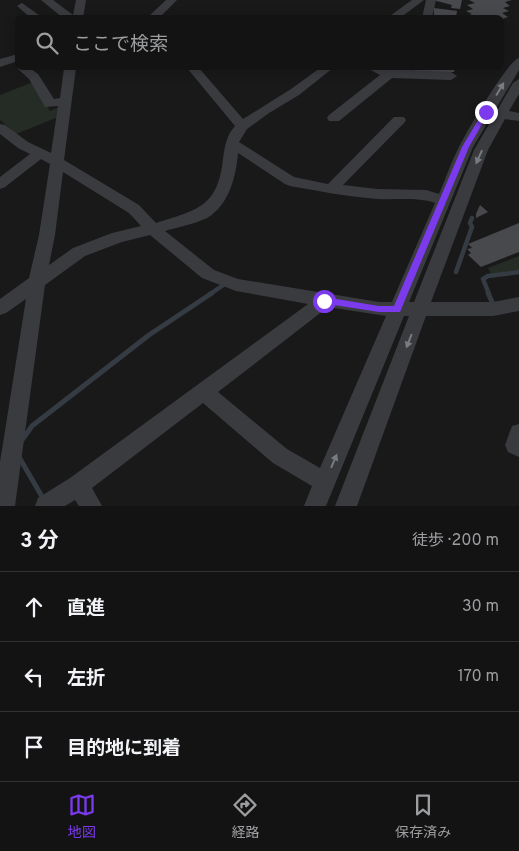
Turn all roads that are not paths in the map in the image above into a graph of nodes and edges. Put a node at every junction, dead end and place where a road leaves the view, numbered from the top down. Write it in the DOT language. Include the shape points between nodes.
graph roads {
  1 [pos="46,0"];
  2 [pos="81,0"];
  3 [pos="172,0"];
  4 [pos="419,0"];
  5 [pos="431,0"];
  6 [pos="22,6"];
  7 [pos="34,15"];
  8 [pos="67,15"];
  9 [pos="78,15"];
  10 [pos="155,15"];
  11 [pos="396,15"];
  12 [pos="428,15"];
  13 [pos="15,59"];
  14 [pos="519,62"];
  15 [pos="0,63"];
  16 [pos="25,70"];
  17 [pos="70,70"];
  18 [pos="195,70"];
  19 [pos="324,70"];
  20 [pos="378,70"];
  21 [pos="389,74"];
  22 [pos="452,76"];
  23 [pos="519,83"];
  24 [pos="66,100"];
  25 [pos="502,114"];
  26 [pos="519,117"];
  27 [pos="334,118"];
  28 [pos="399,120"];
  29 [pos="242,126"];
  30 [pos="0,128"];
  31 [pos="232,143"];
  32 [pos="39,154"];
  33 [pos="56,161"];
  34 [pos="0,184"];
  35 [pos="331,189"];
  36 [pos="443,200"];
  37 [pos="153,229"];
  38 [pos="37,282"];
  39 [pos="324,301"];
  40 [pos="519,304"];
  41 [pos="0,308"];
  42 [pos="397,309"];
  43 [pos="420,310"];
  44 [pos="203,391"];
  45 [pos="519,433"];
  46 [pos="519,447"];
  47 [pos="325,482"];
  48 [pos="78,485"];
  49 [pos="4,506"];
  50 [pos="46,506"];
  51 [pos="91,506"];
  52 [pos="315,506"];
  53 [pos="346,506"];
  1 -- 8 [label="street"];
  2 -- 9 [label="street"];
  3 -- 10 [label="street"];
  4 -- 11 [label="street"];
  5 -- 12 [label="street"];
  6 -- 7 [label="street"];
  13 -- 15 [label="street"];
  36 -- 14 [label="street, one-way" via="466,147"];
  16 -- 24 [label="street" via="34,77 50,104"];
  17 -- 24 [label="street"];
  18 -- 29 [label="street"];
  19 -- 29 [label="street"];
  20 -- 21 [label="street"];
  21 -- 22 [label="street"];
  21 -- 27 [label="street"];
  23 -- 25 [label="street"];
  24 -- 33 [label="street"];
  25 -- 26 [label="street"];
  25 -- 43 [label="street, one-way" via="467,184"];
  28 -- 35 [label="street"];
  29 -- 31 [label="street"];
  30 -- 32 [label="street"];
  31 -- 35 [label="street" via="290,181"];
  31 -- 37 [label="street" via="224,188 214,204 201,214"];
  32 -- 33 [label="street"];
  32 -- 34 [label="street"];
  33 -- 37 [label="street" via="134,209"];
  33 -- 38 [label="street" via="47,235"];
  35 -- 36 [label="street" via="426,195"];
  36 -- 42 [label="street"];
  37 -- 38 [label="street" via="118,237 79,252"];
  37 -- 39 [label="street" via="208,274 236,285"];
  38 -- 41 [label="street"];
  38 -- 49 [label="street"];
  39 -- 42 [label="street"];
  39 -- 44 [label="street"];
  40 -- 43 [label="street" via="493,309"];
  42 -- 43 [label="street"];
  47 -- 42 [label="street, one-way"];
  43 -- 53 [label="street, one-way"];
  44 -- 47 [label="street" via="280,456"];
  44 -- 48 [label="street"];
  45 -- 46 [label="street" via="515,445"];
  47 -- 52 [label="street"];
  48 -- 50 [label="street"];
  48 -- 51 [label="street"];
}
